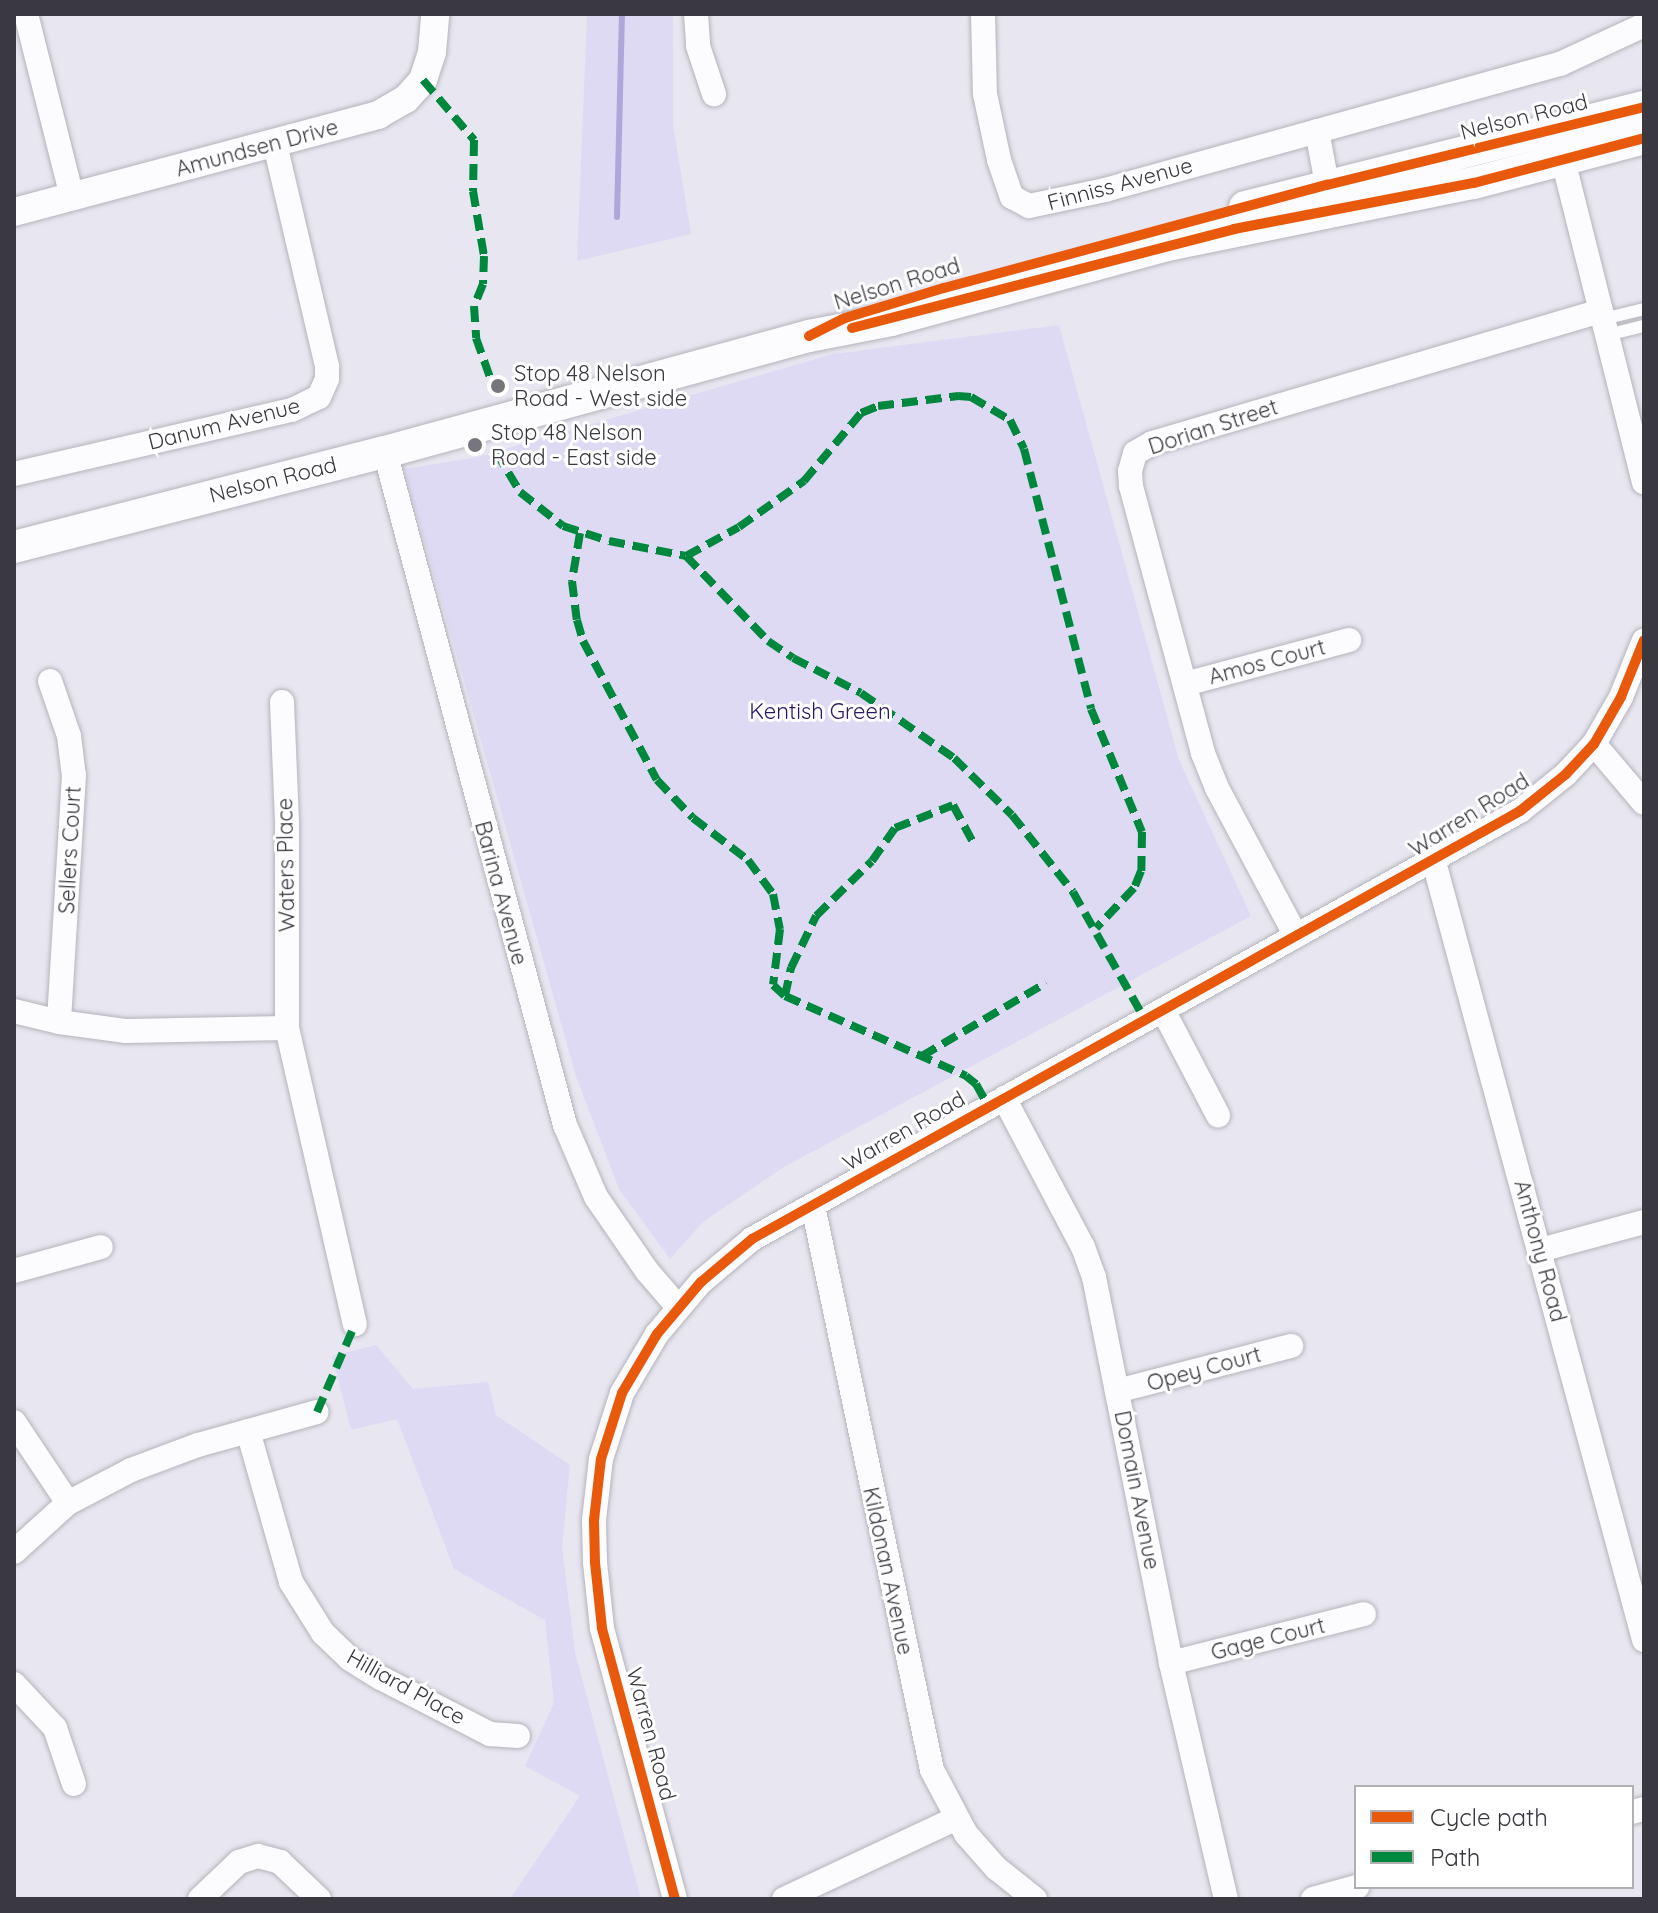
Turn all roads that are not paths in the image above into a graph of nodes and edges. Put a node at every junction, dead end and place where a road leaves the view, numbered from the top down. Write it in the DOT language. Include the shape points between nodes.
graph roads {
  1 [pos="26,14"];
  2 [pos="435,14"];
  3 [pos="696,14"];
  4 [pos="983,14"];
  5 [pos="1644,25"];
  6 [pos="714,94"];
  7 [pos="1644,107"];
  8 [pos="1317,131"];
  9 [pos="1644,138"];
  10 [pos="275,144"];
  11 [pos="1559,145"];
  12 [pos="72,197"];
  13 [pos="1330,198"];
  14 [pos="14,212"];
  15 [pos="1644,309"];
  16 [pos="1604,322"];
  17 [pos="1644,326"];
  18 [pos="385,452"];
  19 [pos="14,474"];
  20 [pos="1644,481"];
  21 [pos="14,547"];
  22 [pos="1349,640"];
  23 [pos="1644,640"];
  24 [pos="50,681"];
  25 [pos="1185,684"];
  26 [pos="282,702"];
  27 [pos="1594,744"];
  28 [pos="1644,803"];
  29 [pos="1434,862"];
  30 [pos="1296,936"];
  31 [pos="1163,1010"];
  32 [pos="14,1011"];
  33 [pos="59,1022"];
  34 [pos="287,1028"];
  35 [pos="1004,1098"];
  36 [pos="1218,1115"];
  37 [pos="813,1206"];
  38 [pos="1644,1222"];
  39 [pos="101,1247"];
  40 [pos="1540,1250"];
  41 [pos="14,1271"];
  42 [pos="678,1307"];
  43 [pos="355,1324"];
  44 [pos="1291,1346"];
  45 [pos="1117,1391"];
  46 [pos="317,1412"];
  47 [pos="14,1422"];
  48 [pos="248,1431"];
  49 [pos="68,1503"];
  50 [pos="14,1552"];
  51 [pos="1364,1614"];
  52 [pos="1644,1640"];
  53 [pos="1171,1663"];
  54 [pos="14,1684"];
  55 [pos="518,1736"];
  56 [pos="74,1784"];
  57 [pos="955,1819"];
  58 [pos="1354,1888"];
  59 [pos="833,1889"];
  60 [pos="200,1899"];
  61 [pos="319,1899"];
  62 [pos="675,1899"];
  63 [pos="784,1899"];
  64 [pos="1035,1899"];
  65 [pos="1226,1899"];
  66 [pos="1313,1899"];
  1 -- 12 [label="street"];
  2 -- 10 [label="street, Amundsen Drive" via="429,65 406,99 378,115"];
  3 -- 6 [label="street" via="698,46"];
  4 -- 8 [label="street, Finniss Avenue" via="991,124 1007,184 1019,203 1044,206"];
  5 -- 8 [label="street, Finniss Avenue" via="1560,64"];
  7 -- 11 [label="main road, Nelson Road"];
  8 -- 13 [label="street"];
  9 -- 11 [label="main road, Nelson Road"];
  10 -- 12 [label="street, Amundsen Drive"];
  10 -- 19 [label="street, Danum Avenue" via="327,366 319,397 292,410"];
  11 -- 13 [label="main road, Nelson Road"];
  11 -- 16 [label="street"];
  12 -- 14 [label="street, Amundsen Drive"];
  13 -- 18 [label="main road, Nelson Road" via="913,297 845,318 809,336"];
  15 -- 16 [label="lane"];
  16 -- 17 [label="lane"];
  16 -- 20 [label="street"];
  16 -- 25 [label="street, Dorian Street" via="1152,443 1135,453 1131,486"];
  18 -- 21 [label="main road, Nelson Road"];
  18 -- 42 [label="street, Barina Avenue" via="565,1125 596,1197"];
  22 -- 25 [label="street, Amos Court"];
  23 -- 27 [label="street, Warren Road"];
  24 -- 33 [label="street, Sellers Court" via="69,736 74,775"];
  25 -- 30 [label="street, Dorian Street" via="1217,788"];
  26 -- 34 [label="street, Waters Place"];
  27 -- 28 [label="street"];
  27 -- 29 [label="street, Warren Road" via="1520,811"];
  29 -- 30 [label="street, Warren Road"];
  29 -- 40 [label="street, Anthony Road"];
  30 -- 31 [label="street, Warren Road"];
  31 -- 35 [label="street, Warren Road"];
  31 -- 36 [label="street"];
  32 -- 33 [label="street"];
  33 -- 34 [label="street" via="152,1033"];
  34 -- 43 [label="street, Waters Place"];
  35 -- 37 [label="street, Warren Road"];
  35 -- 45 [label="street, Domain Avenue" via="1089,1261"];
  37 -- 42 [label="street, Warren Road" via="733,1252"];
  37 -- 57 [label="street, Kildonan Avenue" via="921,1726 932,1770"];
  38 -- 40 [label="street"];
  39 -- 41 [label="street"];
  40 -- 52 [label="street, Anthony Road"];
  42 -- 62 [label="street, Warren Road" via="622,1393 601,1459 594,1520 602,1628"];
  44 -- 45 [label="street, Opey Court"];
  45 -- 53 [label="street, Domain Avenue"];
  46 -- 48 [label="street"];
  47 -- 49 [label="street"];
  48 -- 49 [label="street" via="159,1458"];
  48 -- 55 [label="street, Hilliard Place" via="291,1582 323,1633 381,1678 490,1734"];
  49 -- 50 [label="street"];
  51 -- 53 [label="street, Gage Court"];
  53 -- 65 [label="street, Domain Avenue"];
  54 -- 56 [label="street" via="55,1728"];
  57 -- 59 [label="street"];
  57 -- 64 [label="street, Kildonan Avenue" via="996,1868"];
  58 -- 66 [label="street"];
  59 -- 63 [label="street"];
  60 -- 61 [label="street" via="239,1862 258,1856 280,1862"];
}
